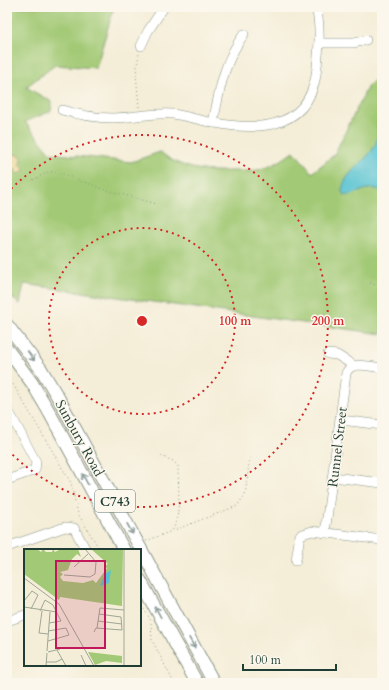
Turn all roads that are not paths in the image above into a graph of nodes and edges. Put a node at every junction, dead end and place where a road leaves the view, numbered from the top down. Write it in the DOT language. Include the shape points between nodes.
graph roads {
  1 [pos="164,7"];
  2 [pos="316,7"];
  3 [pos="244,34"];
  4 [pos="366,40"];
  5 [pos="319,43"];
  6 [pos="140,46"];
  7 [pos="62,110"];
  8 [pos="213,123"];
  9 [pos="7,325"];
  10 [pos="7,349"];
  11 [pos="328,354"];
  12 [pos="353,365"];
  13 [pos="382,368"];
  14 [pos="7,408"];
  15 [pos="341,420"];
  16 [pos="382,425"];
  17 [pos="333,477"];
  18 [pos="7,480"];
  19 [pos="382,483"];
  20 [pos="325,533"];
  21 [pos="382,540"];
  22 [pos="7,547"];
  23 [pos="85,549"];
  24 [pos="123,549"];
  25 [pos="141,549"];
  26 [pos="141,549"];
  27 [pos="296,560"];
  28 [pos="141,582"];
  29 [pos="24,615"];
  30 [pos="7,621"];
  31 [pos="197,683"];
  32 [pos="214,683"];
  1 -- 6 [label="street"];
  2 -- 5 [label="street" via="320,22"];
  3 -- 8 [label="street" via="234,47 224,70"];
  4 -- 5 [label="street" via="354,43"];
  5 -- 8 [label="street" via="313,91 307,104 295,114 282,122 267,126 229,126"];
  7 -- 8 [label="street" via="94,117 114,118 172,114"];
  9 -- 25 [label="main road, Sunbury Road / C743, one-way" via="56,393"];
  24 -- 10 [label="main road, Sunbury Road / C743, one-way" via="40,396"];
  11 -- 12 [label="street" via="337,355"];
  12 -- 13 [label="street"];
  12 -- 15 [label="street, Runnel Street" via="346,373"];
  14 -- 18 [label="street" via="36,462 35,470"];
  15 -- 16 [label="street"];
  15 -- 17 [label="street, Runnel Street"];
  17 -- 19 [label="street"];
  17 -- 20 [label="street, Runnel Street"];
  20 -- 21 [label="street"];
  20 -- 27 [label="street" via="312,532 300,535"];
  22 -- 23 [label="street" via="69,527 74,528"];
  26 -- 32 [label="main road, Sunbury Road / C743, one-way"];
  31 -- 28 [label="main road, one-way"];
  29 -- 30 [label="street"];
}
